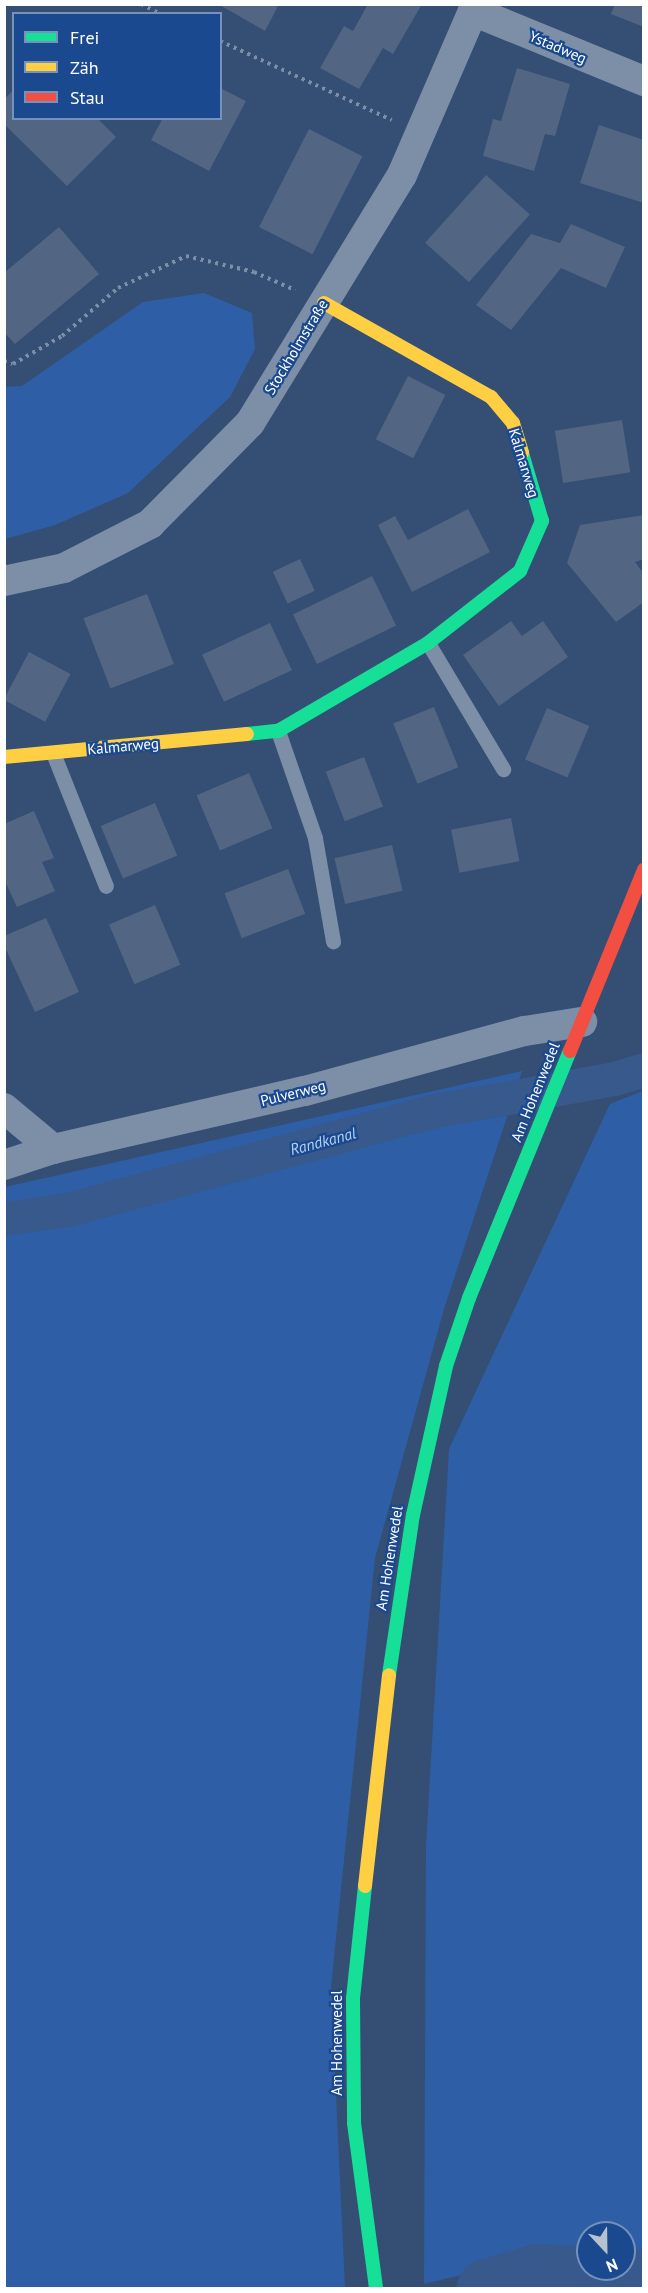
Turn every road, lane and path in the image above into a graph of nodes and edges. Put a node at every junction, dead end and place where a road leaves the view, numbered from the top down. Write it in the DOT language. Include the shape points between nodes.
graph roads {
  1 [pos="141,4"];
  2 [pos="474,8"];
  3 [pos="157,12"];
  4 [pos="222,42"];
  5 [pos="644,81"];
  6 [pos="421,133"];
  7 [pos="324,303"];
  8 [pos="4,361"];
  9 [pos="4,581"];
  10 [pos="428,643"];
  11 [pos="278,731"];
  12 [pos="53,753"];
  13 [pos="4,757"];
  14 [pos="503,769"];
  15 [pos="644,870"];
  16 [pos="106,886"];
  17 [pos="333,941"];
  18 [pos="582,1022"];
  19 [pos="4,1108"];
  20 [pos="53,1149"];
  21 [pos="4,1165"];
  22 [pos="376,2289"];
  1 -- 3 [label="path"];
  2 -- 5 [label="street, Ystadweg"];
  2 -- 6 [label="street, Stockholmstraße"];
  4 -- 6 [label="path"];
  6 -- 7 [label="street, Stockholmstraße" via="402,175"];
  7 -- 8 [label="path" via="254,272 186,256 118,288 62,336 13,364"];
  7 -- 9 [label="street, Stockholmstraße" via="250,423 150,524 64,568"];
  7 -- 10 [label="street, Kalmarweg" via="491,397 513,423 542,521 520,571"];
  10 -- 11 [label="street, Kalmarweg"];
  10 -- 14 [label="lane"];
  11 -- 12 [label="street, Kalmarweg"];
  11 -- 17 [label="lane" via="315,838"];
  12 -- 13 [label="street, Kalmarweg"];
  12 -- 16 [label="lane"];
  15 -- 18 [label="street, Am Hohenwedel"];
  18 -- 20 [label="street, Pulverweg" via="525,1031 305,1090"];
  18 -- 22 [label="street, Am Hohenwedel" via="446,1366 425,1452 395,1629 353,1999 354,2123"];
  19 -- 20 [label="street"];
  20 -- 21 [label="street, Pulverweg"];
}
